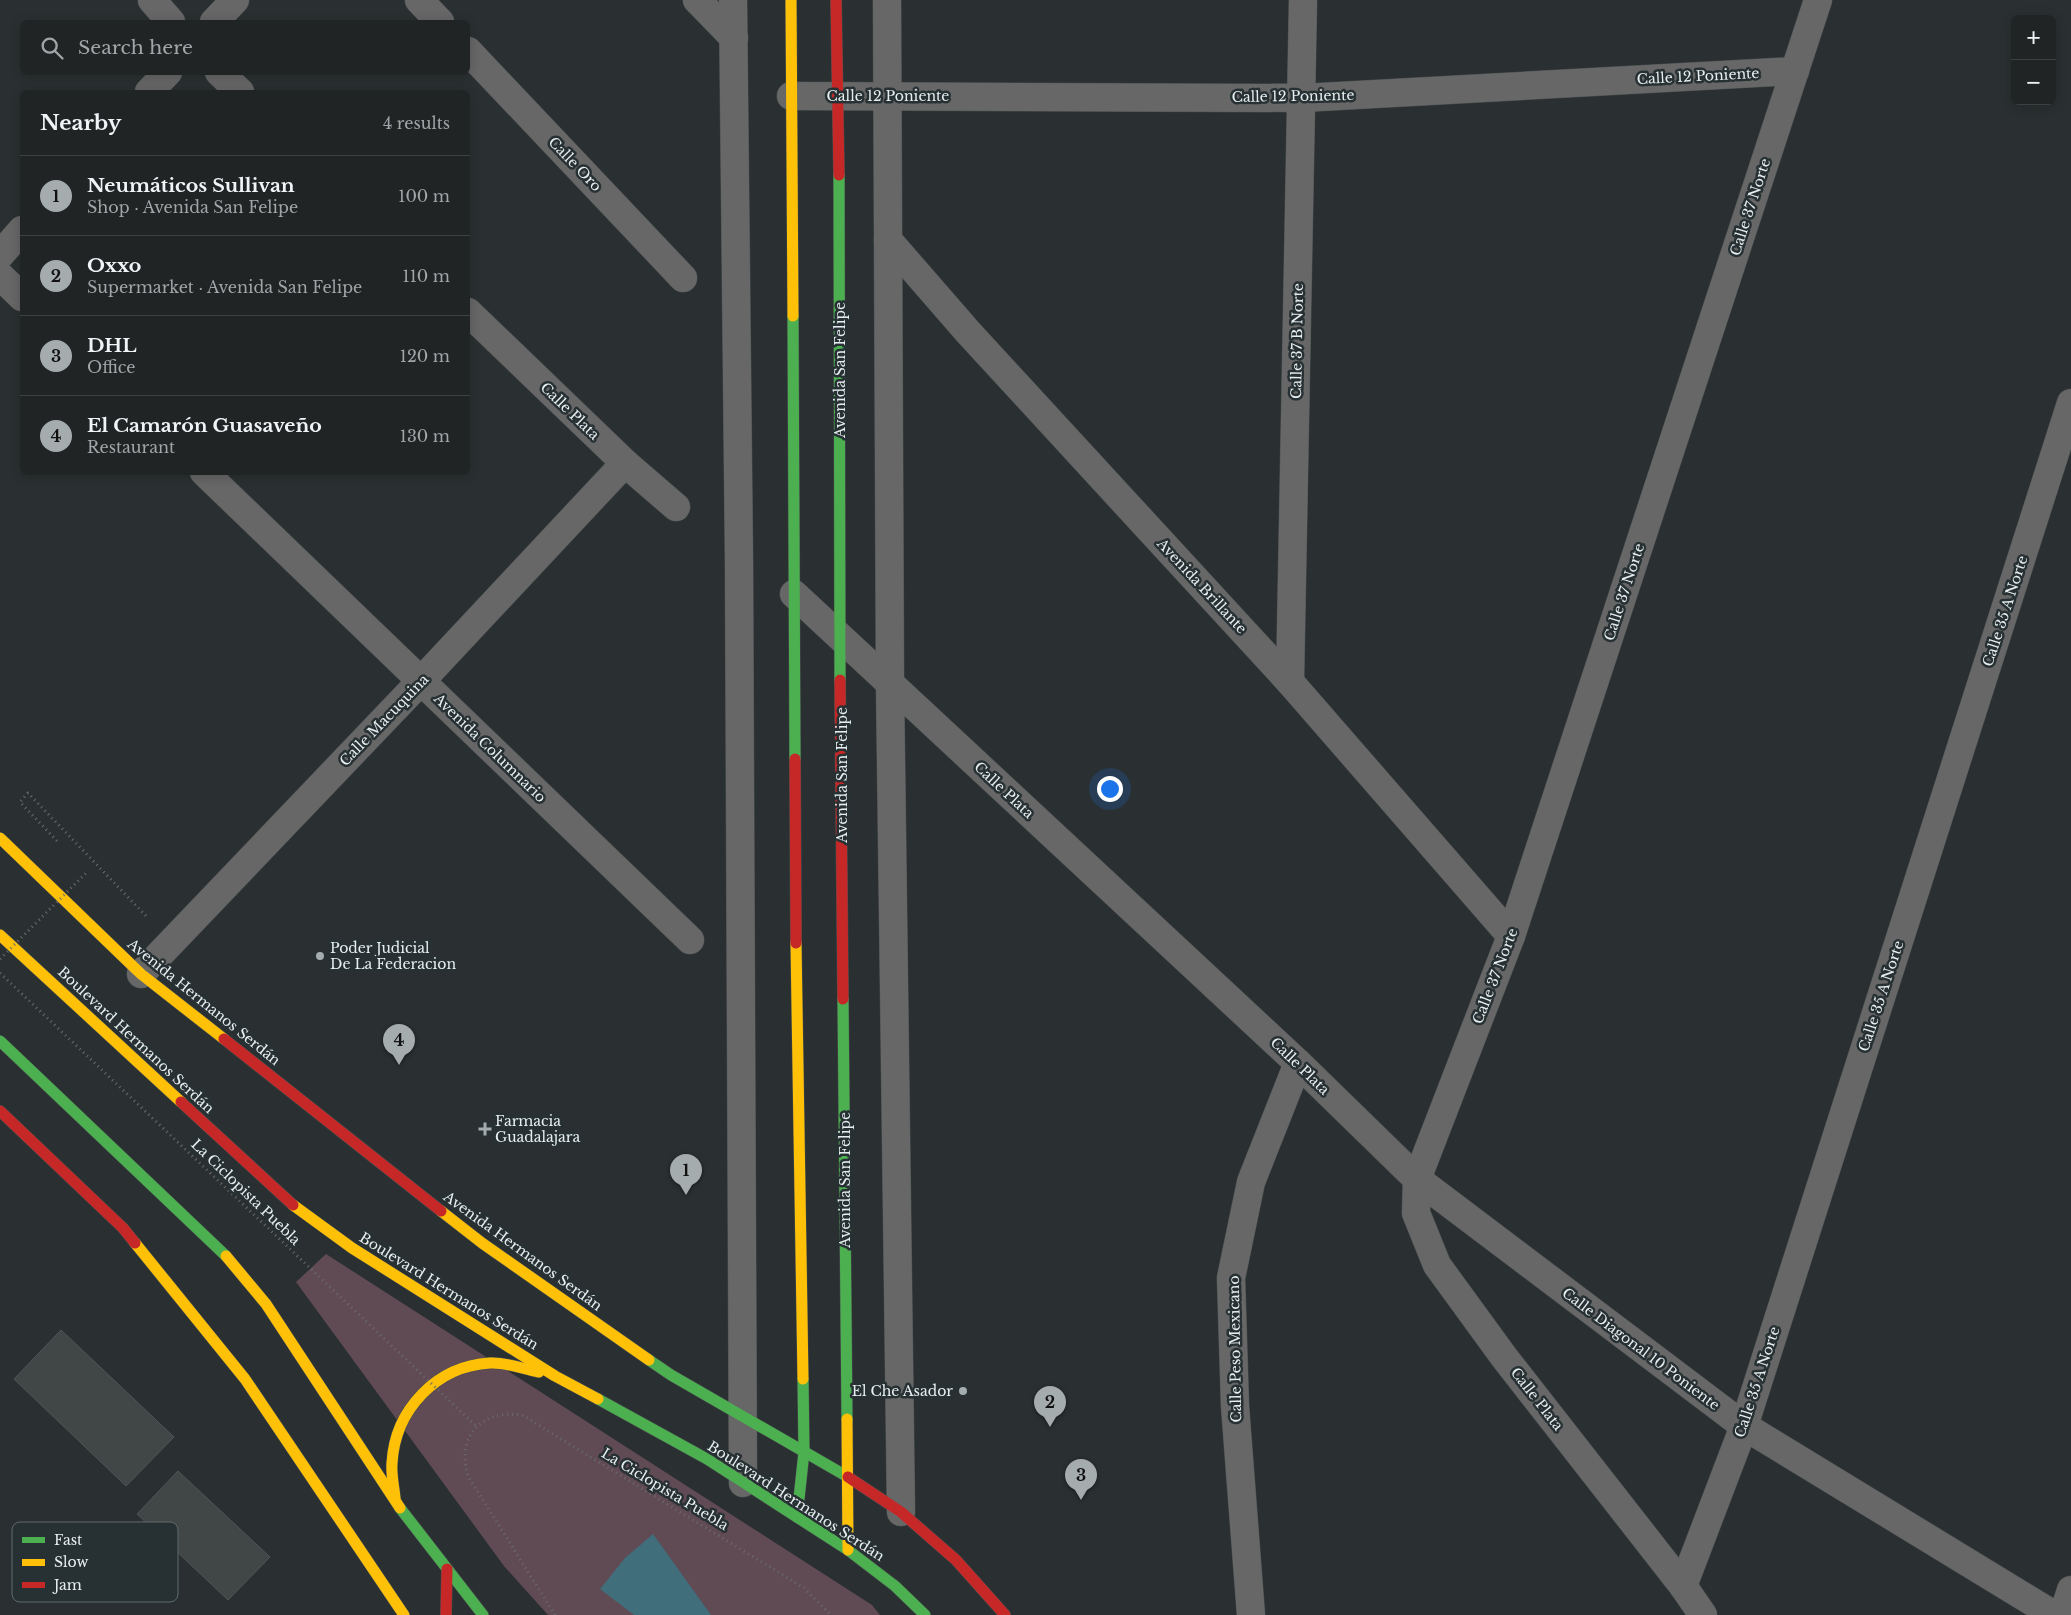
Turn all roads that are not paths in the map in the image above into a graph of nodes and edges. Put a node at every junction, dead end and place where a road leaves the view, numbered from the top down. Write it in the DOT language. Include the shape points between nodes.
graph roads {
  1 [pos="152,0"];
  2 [pos="235,0"];
  3 [pos="419,0"];
  4 [pos="697,0"];
  5 [pos="734,0"];
  6 [pos="791,0"];
  7 [pos="836,0"];
  8 [pos="887,0"];
  9 [pos="1303,0"];
  10 [pos="1818,0"];
  11 [pos="169,20"];
  12 [pos="216,20"];
  13 [pos="438,20"];
  14 [pos="734,38"];
  15 [pos="470,53"];
  16 [pos="1795,71"];
  17 [pos="165,75"];
  18 [pos="222,75"];
  19 [pos="151,90"];
  20 [pos="238,90"];
  21 [pos="791,96"];
  22 [pos="836,96"];
  23 [pos="888,96"];
  24 [pos="1302,98"];
  25 [pos="20,232"];
  26 [pos="888,240"];
  27 [pos="0,255"];
  28 [pos="0,276"];
  29 [pos="683,278"];
  30 [pos="20,295"];
  31 [pos="470,314"];
  32 [pos="2071,403"];
  33 [pos="624,463"];
  34 [pos="207,475"];
  35 [pos="676,507"];
  36 [pos="794,594"];
  37 [pos="840,637"];
  38 [pos="420,682"];
  39 [pos="1290,682"];
  40 [pos="890,685"];
  41 [pos="0,838"];
  42 [pos="0,935"];
  43 [pos="1511,936"];
  44 [pos="690,940"];
  45 [pos="141,974"];
  46 [pos="0,1041"];
  47 [pos="1298,1063"];
  48 [pos="0,1111"];
  49 [pos="1417,1179"];
  50 [pos="555,1376"];
  51 [pos="743,1418"];
  52 [pos="1744,1426"];
  53 [pos="804,1452"];
  54 [pos="847,1476"];
  55 [pos="744,1483"];
  56 [pos="396,1502"];
  57 [pos="901,1512"];
  58 [pos="797,1517"];
  59 [pos="848,1550"];
  60 [pos="447,1569"];
  61 [pos="1684,1586"];
  62 [pos="2071,1590"];
  63 [pos="404,1615"];
  64 [pos="446,1615"];
  65 [pos="483,1615"];
  66 [pos="925,1615"];
  67 [pos="1005,1615"];
  68 [pos="1250,1615"];
  69 [pos="1702,1615"];
  70 [pos="2054,1615"];
  71 [pos="2063,1615"];
  1 -- 11 [label="street"];
  2 -- 12 [label="street"];
  3 -- 13 [label="street"];
  4 -- 14 [label="street"];
  5 -- 14 [label="street"];
  6 -- 21 [label="main road"];
  7 -- 22 [label="main road, Avenida San Felipe"];
  8 -- 23 [label="street"];
  9 -- 24 [label="street, Calle 37 B Norte"];
  10 -- 16 [label="street, Calle 37 Norte"];
  14 -- 51 [label="street" via="740,561"];
  15 -- 29 [label="street, Calle Oro"];
  16 -- 24 [label="street, Calle 12 Poniente"];
  16 -- 43 [label="street, Calle 37 Norte"];
  17 -- 19 [label="street"];
  18 -- 20 [label="street"];
  21 -- 22 [label="street, Calle 12 Poniente"];
  21 -- 36 [label="main road"];
  22 -- 23 [label="street, Calle 12 Poniente"];
  22 -- 37 [label="main road, Avenida San Felipe"];
  23 -- 24 [label="street, Calle 12 Poniente"];
  23 -- 26 [label="street"];
  24 -- 39 [label="street, Calle 37 B Norte"];
  25 -- 27 [label="street"];
  26 -- 39 [label="street, Avenida Brillante" via="968,332"];
  26 -- 40 [label="street"];
  28 -- 30 [label="street"];
  31 -- 33 [label="street, Calle Plata"];
  32 -- 52 [label="street, Calle 35 A Norte"];
  33 -- 35 [label="street, Calle Plata"];
  33 -- 38 [label="street, Calle Macuquina"];
  34 -- 38 [label="street, Avenida Columnario"];
  36 -- 37 [label="street, Calle Plata"];
  36 -- 53 [label="main road" via="796,1044"];
  37 -- 40 [label="street, Calle Plata"];
  37 -- 54 [label="main road, Avenida San Felipe"];
  38 -- 44 [label="street, Avenida Columnario"];
  38 -- 45 [label="street, Calle Macuquina"];
  39 -- 43 [label="street, Avenida Brillante"];
  40 -- 47 [label="street, Calle Plata"];
  40 -- 57 [label="street"];
  41 -- 45 [label="main road, Avenida Hermanos Serdán"];
  42 -- 50 [label="main road, Boulevard Hermanos Serdán" via="295,1207 352,1248"];
  43 -- 49 [label="street, Calle 37 Norte"];
  45 -- 51 [label="main road, Avenida Hermanos Serdán" via="482,1243 671,1375"];
  46 -- 56 [label="main road" via="230,1260 266,1304"];
  47 -- 49 [label="street, Calle Plata"];
  47 -- 68 [label="street, Calle Peso Mexicano" via="1251,1182 1231,1278 1235,1406"];
  48 -- 63 [label="main road" via="123,1228 245,1379"];
  49 -- 52 [label="street, Calle Diagonal 10 Poniente"];
  49 -- 61 [label="street, Calle Plata" via="1416,1213 1437,1265 1504,1357"];
  50 -- 55 [label="main road, Boulevard Hermanos Serdán" via="708,1459"];
  50 -- 56 [label="main road" via="491,1363 445,1374 427,1386 414,1400 398,1434 392,1457"];
  51 -- 53 [label="main road, Avenida Hermanos Serdán"];
  51 -- 55 [label="street"];
  52 -- 61 [label="street, Calle 35 A Norte"];
  52 -- 70 [label="street, Calle Diagonal 10 Poniente"];
  53 -- 54 [label="main road, Avenida Hermanos Serdán"];
  53 -- 58 [label="main road"];
  54 -- 57 [label="main road, Avenida Hermanos Serdán"];
  54 -- 59 [label="main road, Avenida San Felipe"];
  55 -- 58 [label="main road, Boulevard Hermanos Serdán"];
  56 -- 60 [label="main road"];
  57 -- 67 [label="main road, Avenida Hermanos Serdán" via="956,1560"];
  58 -- 59 [label="main road, Boulevard Hermanos Serdán"];
  59 -- 66 [label="main road, Boulevard Hermanos Serdán" via="895,1586"];
  60 -- 64 [label="main road"];
  60 -- 65 [label="main road"];
  61 -- 69 [label="street, Calle Plata"];
  62 -- 71 [label="street"];
}
